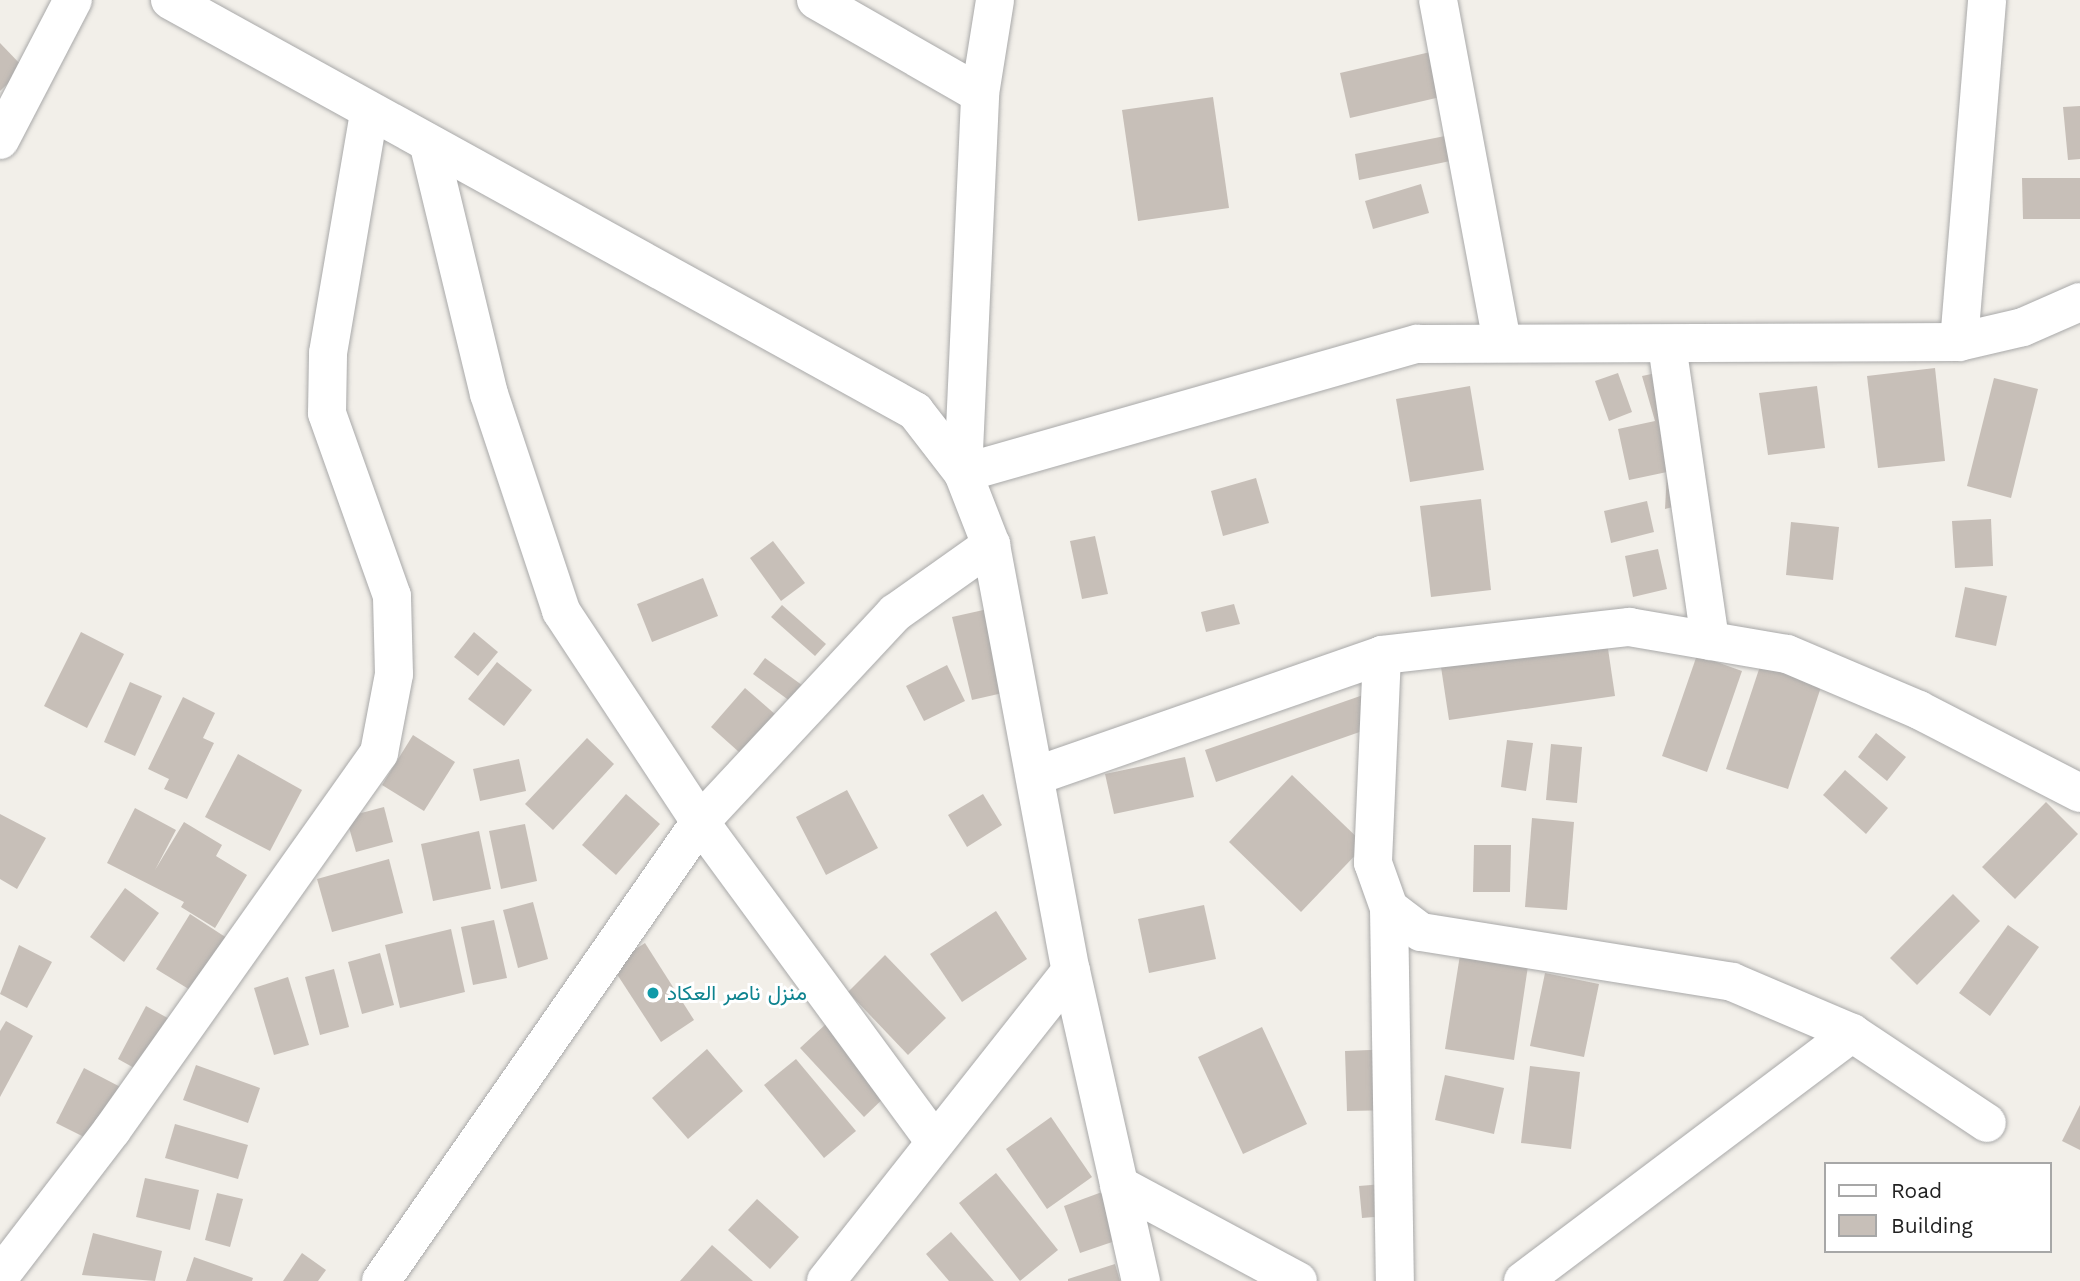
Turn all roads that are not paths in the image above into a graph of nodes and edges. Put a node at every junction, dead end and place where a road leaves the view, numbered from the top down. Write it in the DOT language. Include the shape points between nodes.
graph roads {
  1 [pos="73,0"];
  2 [pos="170,0"];
  3 [pos="816,0"];
  4 [pos="995,0"];
  5 [pos="1438,0"];
  6 [pos="1987,0"];
  7 [pos="980,94"];
  8 [pos="369,113"];
  9 [pos="0,140"];
  10 [pos="429,146"];
  11 [pos="2080,302"];
  12 [pos="1502,342"];
  13 [pos="1959,342"];
  14 [pos="1667,345"];
  15 [pos="963,473"];
  16 [pos="991,545"];
  17 [pos="1710,641"];
  18 [pos="1382,655"];
  19 [pos="1038,775"];
  20 [pos="2080,793"];
  21 [pos="699,822"];
  22 [pos="1389,908"];
  23 [pos="1071,971"];
  24 [pos="1852,1033"];
  25 [pos="1987,1123"];
  26 [pos="934,1140"];
  27 [pos="1119,1185"];
  28 [pos="0,1276"];
  29 [pos="381,1281"];
  30 [pos="826,1281"];
  31 [pos="1140,1281"];
  32 [pos="1298,1281"];
  33 [pos="1395,1281"];
  34 [pos="1523,1281"];
  1 -- 9 [label="street"];
  2 -- 8 [label="street"];
  3 -- 7 [label="street"];
  4 -- 7 [label="street"];
  5 -- 12 [label="street"];
  6 -- 13 [label="street"];
  7 -- 15 [label="street"];
  8 -- 10 [label="street"];
  8 -- 28 [label="street" via="328,353 327,413 392,596 394,674 379,753 112,1130"];
  10 -- 15 [label="street" via="915,411"];
  10 -- 21 [label="street" via="489,394 561,611"];
  11 -- 13 [label="street" via="2023,327"];
  12 -- 14 [label="street"];
  12 -- 15 [label="street" via="1417,344"];
  13 -- 14 [label="street"];
  14 -- 17 [label="street"];
  15 -- 16 [label="street"];
  16 -- 19 [label="street"];
  16 -- 21 [label="street" via="895,613"];
  17 -- 18 [label="street" via="1629,626"];
  17 -- 20 [label="street" via="1787,654 1919,710"];
  18 -- 19 [label="street"];
  18 -- 22 [label="street" via="1373,863"];
  19 -- 23 [label="street"];
  21 -- 26 [label="street"];
  21 -- 29 [label="street"];
  22 -- 24 [label="street" via="1421,932 1732,982"];
  22 -- 33 [label="street"];
  23 -- 26 [label="street"];
  23 -- 27 [label="street"];
  24 -- 25 [label="street"];
  24 -- 34 [label="street"];
  26 -- 30 [label="street"];
  27 -- 31 [label="street"];
  27 -- 32 [label="street"];
}
